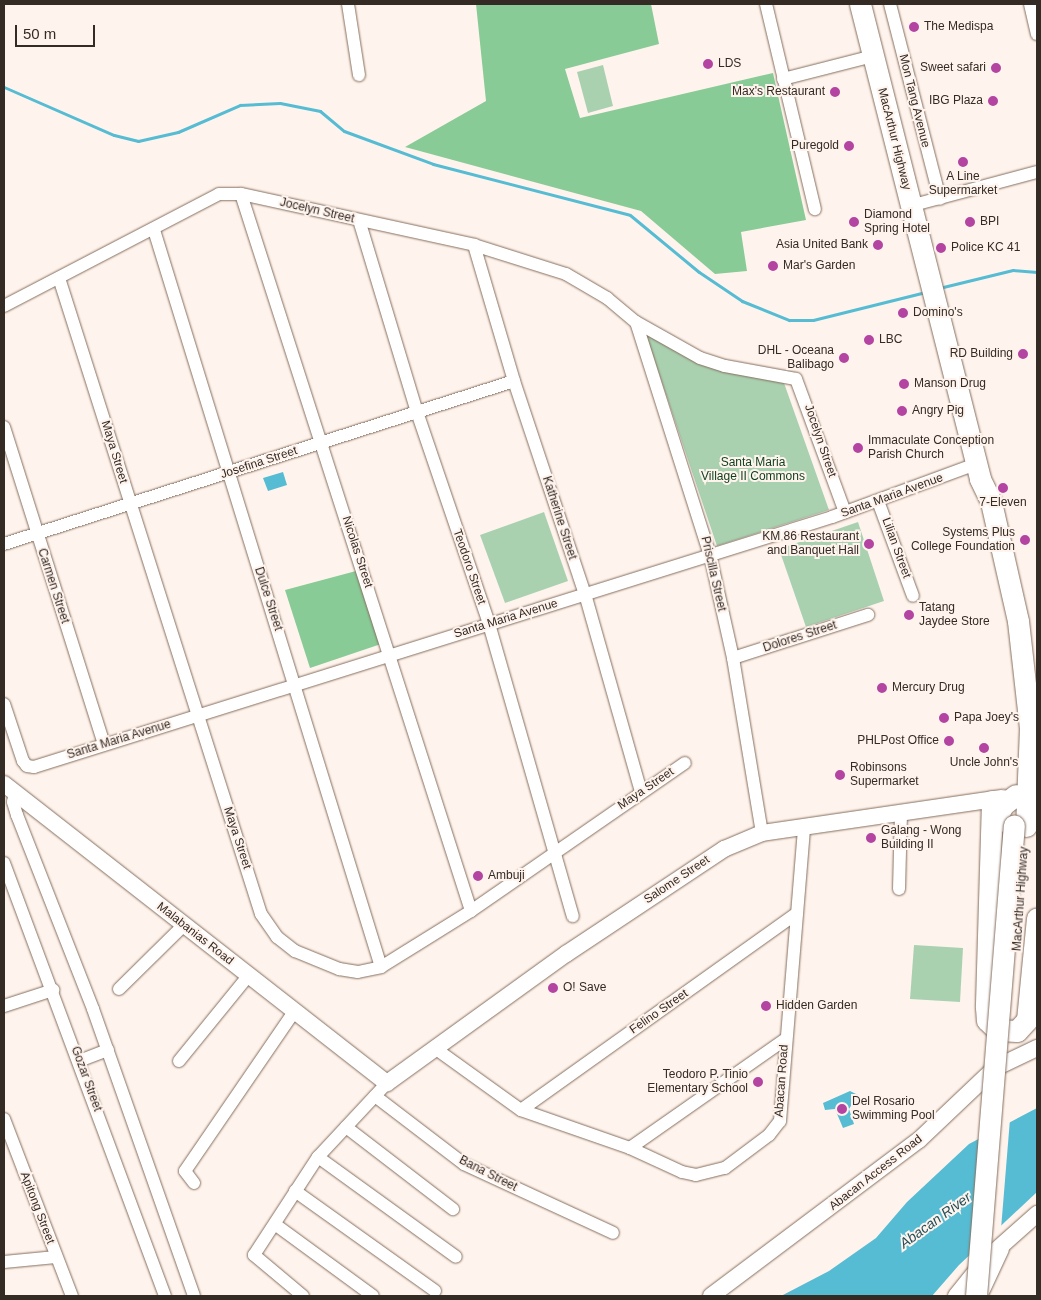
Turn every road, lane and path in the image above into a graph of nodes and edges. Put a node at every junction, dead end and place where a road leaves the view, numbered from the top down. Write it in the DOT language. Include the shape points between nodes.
graph roads {
  1 [pos="348,4"];
  2 [pos="766,4"];
  3 [pos="860,4"];
  4 [pos="890,4"];
  5 [pos="1030,4"];
  6 [pos="1037,34"];
  7 [pos="873,56"];
  8 [pos="359,74"];
  9 [pos="783,79"];
  10 [pos="1037,172"];
  11 [pos="240,194"];
  12 [pos="940,199"];
  13 [pos="910,206"];
  14 [pos="815,208"];
  15 [pos="359,220"];
  16 [pos="154,230"];
  17 [pos="474,244"];
  18 [pos="59,278"];
  19 [pos="4,306"];
  20 [pos="636,322"];
  21 [pos="514,381"];
  22 [pos="417,412"];
  23 [pos="4,427"];
  24 [pos="321,443"];
  25 [pos="978,471"];
  26 [pos="231,473"];
  27 [pos="878,501"];
  28 [pos="130,502"];
  29 [pos="845,512"];
  30 [pos="37,533"];
  31 [pos="4,544"];
  32 [pos="710,555"];
  33 [pos="585,594"];
  34 [pos="913,596"];
  35 [pos="868,615"];
  36 [pos="489,624"];
  37 [pos="390,655"];
  38 [pos="733,658"];
  39 [pos="296,684"];
  40 [pos="4,704"];
  41 [pos="197,715"];
  42 [pos="104,745"];
  43 [pos="1034,753"];
  44 [pos="685,763"];
  45 [pos="9,788"];
  46 [pos="641,792"];
  47 [pos="992,801"];
  48 [pos="1024,813"];
  49 [pos="901,814"];
  50 [pos="993,826"];
  51 [pos="804,828"];
  52 [pos="762,833"];
  53 [pos="554,851"];
  54 [pos="4,863"];
  55 [pos="899,889"];
  56 [pos="471,911"];
  57 [pos="797,913"];
  58 [pos="573,916"];
  59 [pos="1037,918"];
  60 [pos="184,926"];
  61 [pos="381,967"];
  62 [pos="248,976"];
  63 [pos="119,989"];
  64 [pos="53,990"];
  65 [pos="4,1006"];
  66 [pos="294,1012"];
  67 [pos="1032,1020"];
  68 [pos="993,1028"];
  69 [pos="784,1040"];
  70 [pos="1037,1048"];
  71 [pos="108,1050"];
  72 [pos="436,1050"];
  73 [pos="79,1061"];
  74 [pos="178,1061"];
  75 [pos="986,1075"];
  76 [pos="387,1083"];
  77 [pos="375,1096"];
  78 [pos="521,1110"];
  79 [pos="4,1118"];
  80 [pos="346,1127"];
  81 [pos="7,1136"];
  82 [pos="630,1148"];
  83 [pos="318,1157"];
  84 [pos="194,1183"];
  85 [pos="295,1191"];
  86 [pos="453,1210"];
  87 [pos="1037,1214"];
  88 [pos="276,1225"];
  89 [pos="613,1233"];
  90 [pos="56,1256"];
  91 [pos="456,1257"];
  92 [pos="4,1262"];
  93 [pos="434,1291"];
  94 [pos="978,1292"];
  95 [pos="72,1296"];
  96 [pos="165,1296"];
  97 [pos="194,1296"];
  98 [pos="303,1296"];
  99 [pos="372,1296"];
  100 [pos="711,1296"];
  101 [pos="956,1296"];
  1 -- 8 [label="street"];
  2 -- 9 [label="street"];
  3 -- 7 [label="highway, MacArthur Highway"];
  4 -- 12 [label="street, Mon Tang Avenue"];
  5 -- 6 [label="street"];
  7 -- 9 [label="street"];
  7 -- 13 [label="highway, MacArthur Highway"];
  9 -- 14 [label="street"];
  10 -- 12 [label="street"];
  11 -- 15 [label="street, Jocelyn Street"];
  11 -- 16 [label="street, Jocelyn Street" via="219,194"];
  11 -- 24 [label="street, Nicolas Street"];
  12 -- 13 [label="street"];
  13 -- 25 [label="highway, MacArthur Highway"];
  15 -- 17 [label="street, Jocelyn Street"];
  15 -- 22 [label="street, Teodoro Street"];
  16 -- 18 [label="street, Jocelyn Street"];
  16 -- 26 [label="street, Dulce Street"];
  17 -- 20 [label="street, Jocelyn Street" via="566,274 607,298"];
  17 -- 21 [label="street, Katherine Street"];
  18 -- 19 [label="street, Jocelyn Street"];
  18 -- 28 [label="street, Maya Street"];
  20 -- 29 [label="street, Jocelyn Street" via="712,363 787,377 800,384"];
  20 -- 32 [label="street, Priscilla Street"];
  21 -- 22 [label="street, Josefina Street"];
  21 -- 33 [label="street, Katherine Street"];
  22 -- 24 [label="street, Josefina Street"];
  22 -- 36 [label="street, Teodoro Street"];
  23 -- 30 [label="street, Carmen Street"];
  24 -- 26 [label="street, Josefina Street"];
  24 -- 37 [label="street, Nicolas Street"];
  25 -- 27 [label="street, Santa Maria Avenue"];
  25 -- 43 [label="highway, MacArthur Highway" via="991,502 1018,621"];
  25 -- 48 [label="highway, MacArthur Highway" via="977,488 1015,655"];
  26 -- 28 [label="street, Josefina Street"];
  26 -- 39 [label="street, Dulce Street" via="264,591"];
  27 -- 29 [label="street, Santa Maria Avenue"];
  27 -- 34 [label="street, Lilian Street"];
  28 -- 30 [label="street, Josefina Street"];
  28 -- 41 [label="street, Maya Street"];
  29 -- 32 [label="street, Santa Maria Avenue"];
  30 -- 31 [label="street, Josefina Street"];
  30 -- 42 [label="street, Carmen Street"];
  32 -- 33 [label="street, Santa Maria Avenue"];
  32 -- 38 [label="street, Priscilla Street"];
  33 -- 36 [label="street, Santa Maria Avenue"];
  33 -- 46 [label="street, Katherine Street"];
  35 -- 38 [label="street, Dolores Street"];
  36 -- 37 [label="street, Santa Maria Avenue"];
  36 -- 53 [label="street, Teodoro Street"];
  37 -- 39 [label="street, Santa Maria Avenue"];
  37 -- 56 [label="street, Nicolas Street"];
  38 -- 52 [label="street, Priscilla Street"];
  39 -- 41 [label="street, Santa Maria Avenue"];
  39 -- 61 [label="street, Dulce Street"];
  40 -- 42 [label="street, Santa Maria Avenue" via="23,761 34,767"];
  41 -- 42 [label="street, Santa Maria Avenue"];
  41 -- 61 [label="street, Maya Street" via="261,914 277,937 295,951 339,969 358,972"];
  43 -- 48 [label="highway, MacArthur Highway"];
  44 -- 46 [label="street, Maya Street"];
  45 -- 60 [label="main road, Malabanias Road"];
  45 -- 71 [label="street"];
  46 -- 53 [label="street, Maya Street"];
  47 -- 48 [label="main road, Salome Street"];
  47 -- 49 [label="main road, Salome Street"];
  47 -- 50 [label="highway"];
  48 -- 50 [label="highway" via="1003,805"];
  48 -- 94 [label="highway, MacArthur Highway"];
  49 -- 51 [label="main road, Salome Street"];
  49 -- 55 [label="street"];
  50 -- 68 [label="highway" via="986,1007 987,1020"];
  51 -- 52 [label="main road, Salome Street"];
  51 -- 57 [label="street, Abacan Road"];
  52 -- 72 [label="main road, Salome Street" via="724,849 678,879 566,954"];
  53 -- 56 [label="street, Maya Street"];
  53 -- 58 [label="street, Teodoro Street"];
  54 -- 64 [label="street, Gozar Street"];
  56 -- 61 [label="street, Maya Street"];
  57 -- 69 [label="street, Abacan Road"];
  57 -- 78 [label="street, Felino Street"];
  59 -- 67 [label="highway"];
  60 -- 62 [label="main road, Malabanias Road"];
  60 -- 63 [label="street"];
  62 -- 66 [label="main road, Malabanias Road"];
  62 -- 74 [label="street"];
  64 -- 65 [label="street"];
  64 -- 73 [label="street, Gozar Street"];
  66 -- 76 [label="main road, Malabanias Road"];
  66 -- 84 [label="street" via="185,1171"];
  67 -- 68 [label="highway" via="1018,1032"];
  68 -- 75 [label="main road"];
  69 -- 82 [label="street"];
  69 -- 82 [label="street, Abacan Road" via="780,1121 769,1135 725,1168 696,1175 660,1163"];
  70 -- 75 [label="main road, Abacan Access Road" via="1003,1063"];
  71 -- 73 [label="street"];
  71 -- 97 [label="street"];
  72 -- 76 [label="main road, Salome Street"];
  72 -- 78 [label="street, Abacan Road"];
  73 -- 96 [label="street, Gozar Street"];
  75 -- 100 [label="main road, Abacan Access Road" via="919,1140"];
  76 -- 77 [label="street"];
  77 -- 80 [label="street"];
  77 -- 89 [label="street, Bana Street" via="464,1164"];
  78 -- 82 [label="street, Abacan Road"];
  79 -- 81 [label="street, Apitong Street"];
  80 -- 83 [label="street"];
  80 -- 86 [label="street"];
  81 -- 90 [label="street, Apitong Street"];
  83 -- 85 [label="street"];
  83 -- 91 [label="street"];
  85 -- 88 [label="street"];
  85 -- 93 [label="street"];
  87 -- 94 [label="main road" via="1004,1242"];
  88 -- 98 [label="street" via="255,1256"];
  88 -- 99 [label="street"];
  90 -- 92 [label="street"];
  90 -- 95 [label="street, Apitong Street"];
  94 -- 101 [label="main road"];
}
